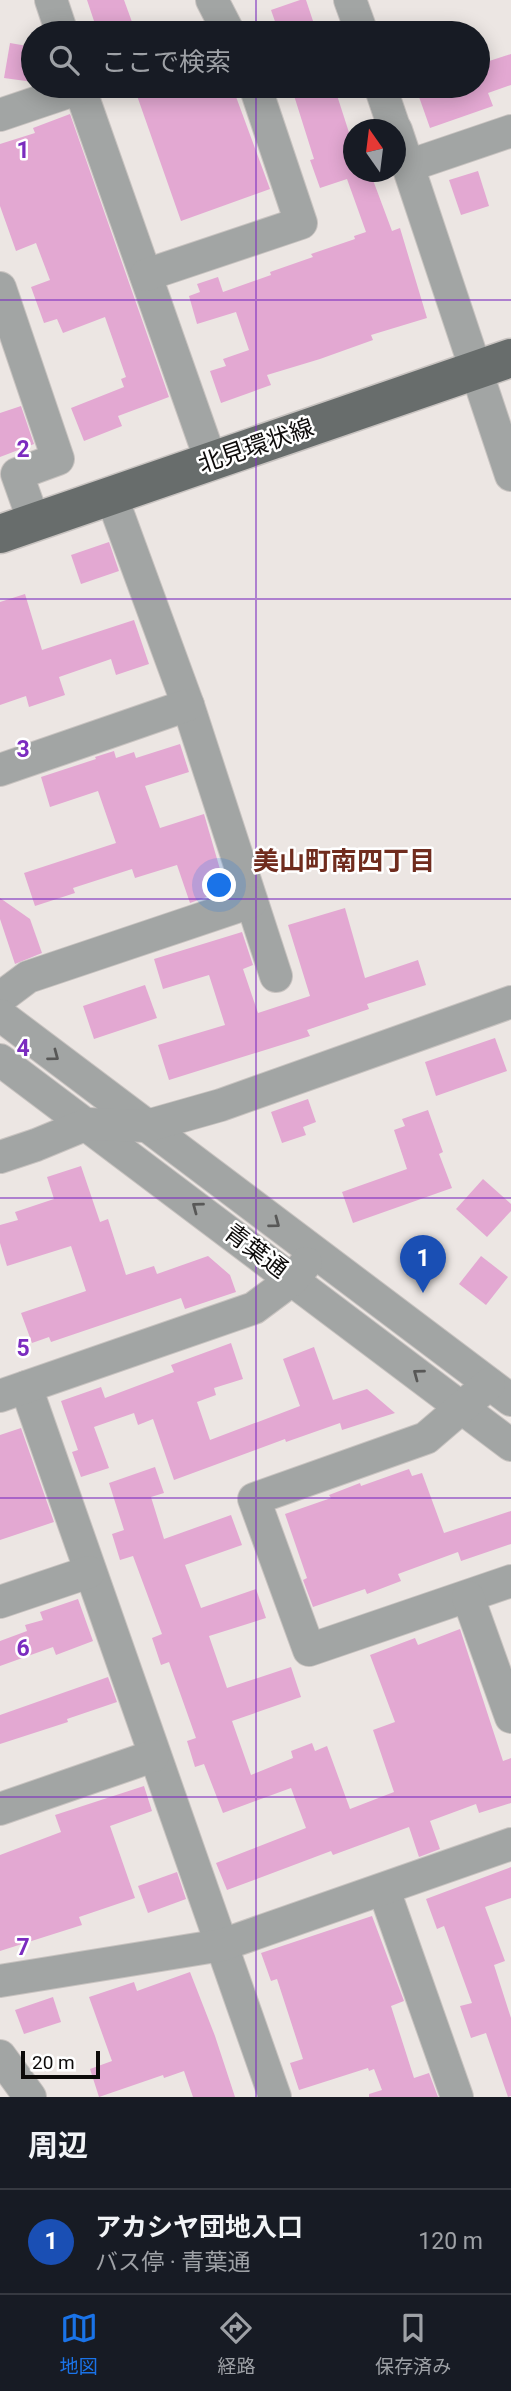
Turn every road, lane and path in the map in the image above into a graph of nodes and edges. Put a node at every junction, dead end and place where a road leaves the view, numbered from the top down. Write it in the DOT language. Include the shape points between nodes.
graph roads {
  1 [pos="51,0"];
  2 [pos="212,0"];
  3 [pos="351,0"];
  4 [pos="58,21"];
  5 [pos="223,21"];
  6 [pos="358,21"];
  7 [pos="48,98"];
  8 [pos="83,98"];
  9 [pos="258,98"];
  10 [pos="384,98"];
  11 [pos="0,115"];
  12 [pos="391,119"];
  13 [pos="511,131"];
  14 [pos="406,160"];
  15 [pos="408,166"];
  16 [pos="146,275"];
  17 [pos="0,288"];
  18 [pos="511,358"];
  19 [pos="475,372"];
  20 [pos="211,461"];
  21 [pos="511,475"];
  22 [pos="111,495"];
  23 [pos="17,528"];
  24 [pos="188,705"];
  25 [pos="0,769"];
  26 [pos="251,901"];
  27 [pos="276,976"];
  28 [pos="0,998"];
  29 [pos="511,1002"];
  30 [pos="0,1015"];
  31 [pos="0,1060"];
  32 [pos="87,1124"];
  33 [pos="147,1126"];
  34 [pos="0,1157"];
  35 [pos="314,1253"];
  36 [pos="293,1279"];
  37 [pos="13,1392"];
  38 [pos="500,1392"];
  39 [pos="461,1408"];
  40 [pos="511,1445"];
  41 [pos="89,1572"];
  42 [pos="511,1581"];
  43 [pos="468,1597"];
  44 [pos="0,1602"];
  45 [pos="511,1717"];
  46 [pos="153,1756"];
  47 [pos="0,1809"];
  48 [pos="511,1844"];
  49 [pos="384,1890"];
  50 [pos="222,1945"];
  51 [pos="0,1981"];
  52 [pos="0,2056"];
  53 [pos="30,2097"];
  54 [pos="275,2097"];
  55 [pos="457,2097"];
  1 -- 4 [label="street"];
  2 -- 5 [label="street"];
  3 -- 6 [label="street"];
  7 -- 11 [label="street"];
  8 -- 16 [label="street"];
  9 -- 16 [label="street" via="302,223"];
  10 -- 12 [label="street"];
  13 -- 15 [label="street"];
  14 -- 15 [label="street"];
  15 -- 19 [label="street"];
  16 -- 20 [label="street"];
  17 -- 23 [label="street" via="58,459 17,474"];
  18 -- 19 [label="main road, 北見環状線"];
  19 -- 20 [label="main road, 北見環状線"];
  19 -- 21 [label="street"];
  20 -- 22 [label="main road, 北見環状線"];
  22 -- 23 [label="main road, 北見環状線"];
  22 -- 24 [label="street"];
  24 -- 25 [label="street"];
  24 -- 26 [label="street"];
  26 -- 27 [label="street"];
  26 -- 28 [label="street" via="28,977"];
  29 -- 33 [label="street" via="220,1105"];
  30 -- 33 [label="street, 青葉通, one-way"];
  31 -- 32 [label="street, 青葉通"];
  32 -- 33 [label="street"];
  32 -- 34 [label="street"];
  36 -- 32 [label="street, 青葉通, one-way"];
  33 -- 35 [label="street, 青葉通, one-way"];
  35 -- 36 [label="street"];
  35 -- 38 [label="street, 青葉通"];
  36 -- 37 [label="street" via="254,1308"];
  39 -- 36 [label="street, 青葉通, one-way"];
  37 -- 41 [label="street"];
  38 -- 39 [label="street"];
  39 -- 40 [label="street, 青葉通"];
  39 -- 43 [label="street" via="426,1438 254,1499 309,1650"];
  41 -- 44 [label="street"];
  41 -- 46 [label="street"];
  42 -- 43 [label="street"];
  43 -- 45 [label="street"];
  46 -- 47 [label="street"];
  46 -- 50 [label="street"];
  48 -- 49 [label="street"];
  49 -- 50 [label="street"];
  49 -- 55 [label="street"];
  50 -- 51 [label="street"];
  50 -- 54 [label="street"];
  52 -- 53 [label="street"];
}
